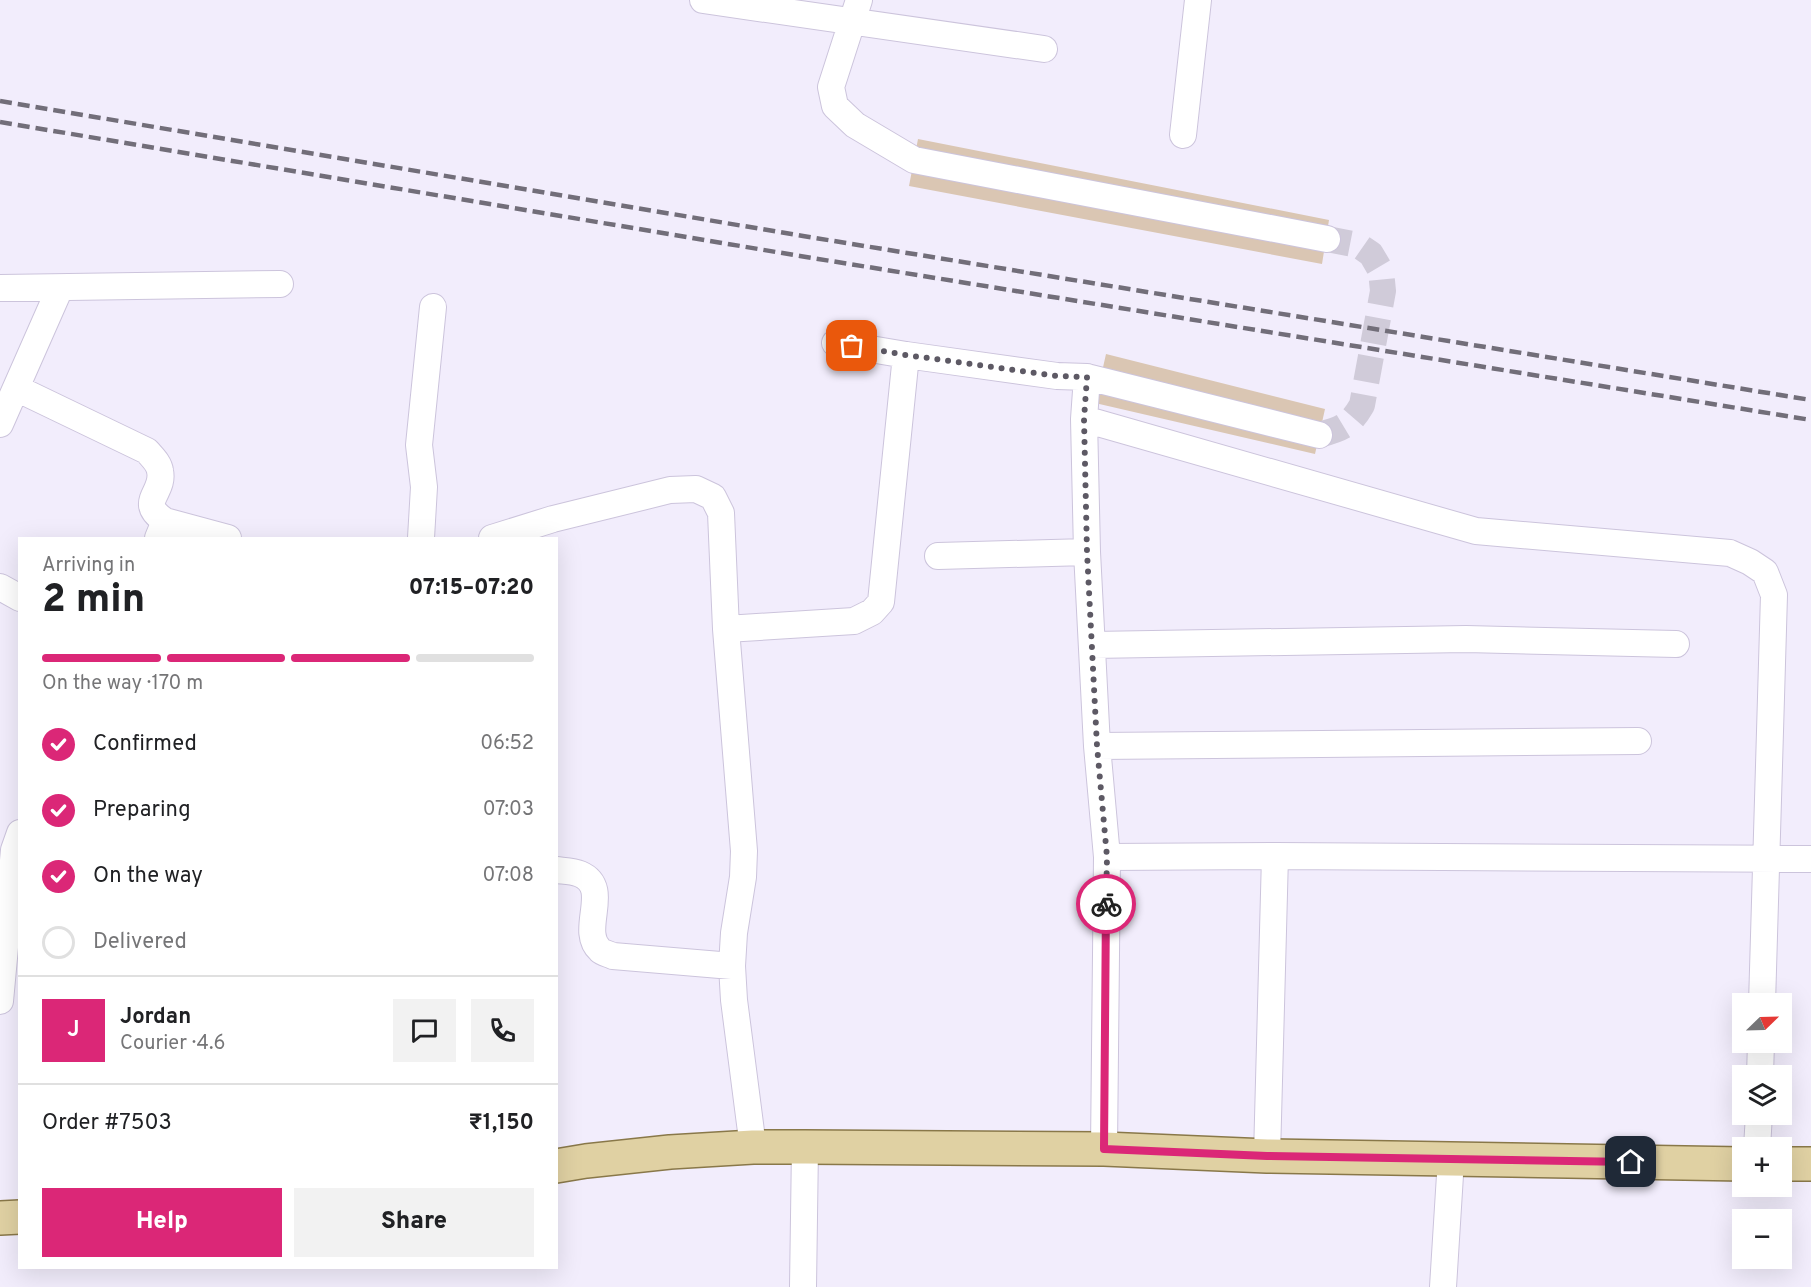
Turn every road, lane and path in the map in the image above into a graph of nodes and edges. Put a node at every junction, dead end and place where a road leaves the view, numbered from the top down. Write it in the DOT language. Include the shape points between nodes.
graph roads {
  1 [pos="703,0"];
  2 [pos="1198,0"];
  3 [pos="856,11"];
  4 [pos="1044,49"];
  5 [pos="1183,135"];
  6 [pos="1327,239"];
  7 [pos="280,284"];
  8 [pos="0,288"];
  9 [pos="60,288"];
  10 [pos="433,307"];
  11 [pos="835,343"];
  12 [pos="906,355"];
  13 [pos="1087,377"];
  14 [pos="16,388"];
  15 [pos="1084,419"];
  16 [pos="0,424"];
  17 [pos="1319,435"];
  18 [pos="162,530"];
  19 [pos="220,537"];
  20 [pos="421,537"];
  21 [pos="495,537"];
  22 [pos="1087,552"];
  23 [pos="938,556"];
  24 [pos="0,587"];
  25 [pos="18,597"];
  26 [pos="726,629"];
  27 [pos="1676,644"];
  28 [pos="1092,645"];
  29 [pos="1638,741"];
  30 [pos="1097,746"];
  31 [pos="18,839"];
  32 [pos="1275,856"];
  33 [pos="1107,857"];
  34 [pos="1767,858"];
  35 [pos="1811,859"];
  36 [pos="558,870"];
  37 [pos="13,931"];
  38 [pos="732,966"];
  39 [pos="1762,993"];
  40 [pos="0,1001"];
  41 [pos="753,1147"];
  42 [pos="805,1147"];
  43 [pos="1104,1149"];
  44 [pos="1267,1156"];
  45 [pos="1451,1159"];
  46 [pos="1732,1164"];
  47 [pos="1792,1164"];
  48 [pos="1811,1164"];
  49 [pos="558,1166"];
  50 [pos="18,1217"];
  51 [pos="0,1218"];
  52 [pos="803,1287"];
  53 [pos="1443,1287"];
  1 -- 3 [label="street"];
  2 -- 5 [label="street"];
  3 -- 4 [label="street"];
  3 -- 6 [label="street" via="831,87 835,106 855,125 914,160"];
  7 -- 9 [label="street"];
  8 -- 9 [label="street"];
  9 -- 14 [label="street"];
  10 -- 20 [label="street" via="420,445 424,487"];
  11 -- 12 [label="street"];
  12 -- 13 [label="street"];
  12 -- 26 [label="street" via="881,602 854,621"];
  13 -- 15 [label="street"];
  13 -- 17 [label="street"];
  14 -- 16 [label="street"];
  14 -- 18 [label="street" via="147,451 160,471 152,508"];
  15 -- 22 [label="street"];
  15 -- 34 [label="street" via="1476,531 1730,553 1750,562 1765,572 1774,595"];
  18 -- 19 [label="street"];
  21 -- 26 [label="street" via="670,490 696,489 713,496 721,513"];
  22 -- 23 [label="street"];
  22 -- 28 [label="street"];
  24 -- 25 [label="street"];
  26 -- 38 [label="street" via="744,851"];
  27 -- 28 [label="street" via="1466,639"];
  28 -- 30 [label="street"];
  29 -- 30 [label="street"];
  30 -- 33 [label="street"];
  31 -- 37 [label="street" via="14,850"];
  32 -- 33 [label="street"];
  32 -- 34 [label="street"];
  32 -- 44 [label="street"];
  33 -- 43 [label="street"];
  34 -- 35 [label="street"];
  34 -- 39 [label="street"];
  36 -- 38 [label="street" via="589,879 596,893 594,942 601,951 613,956"];
  37 -- 40 [label="street"];
  38 -- 41 [label="street"];
  41 -- 42 [label="main road"];
  41 -- 49 [label="main road"];
  42 -- 43 [label="main road"];
  42 -- 52 [label="street"];
  43 -- 44 [label="main road"];
  44 -- 45 [label="main road"];
  45 -- 46 [label="main road"];
  45 -- 53 [label="street"];
  47 -- 48 [label="main road"];
  50 -- 51 [label="main road"];
}
